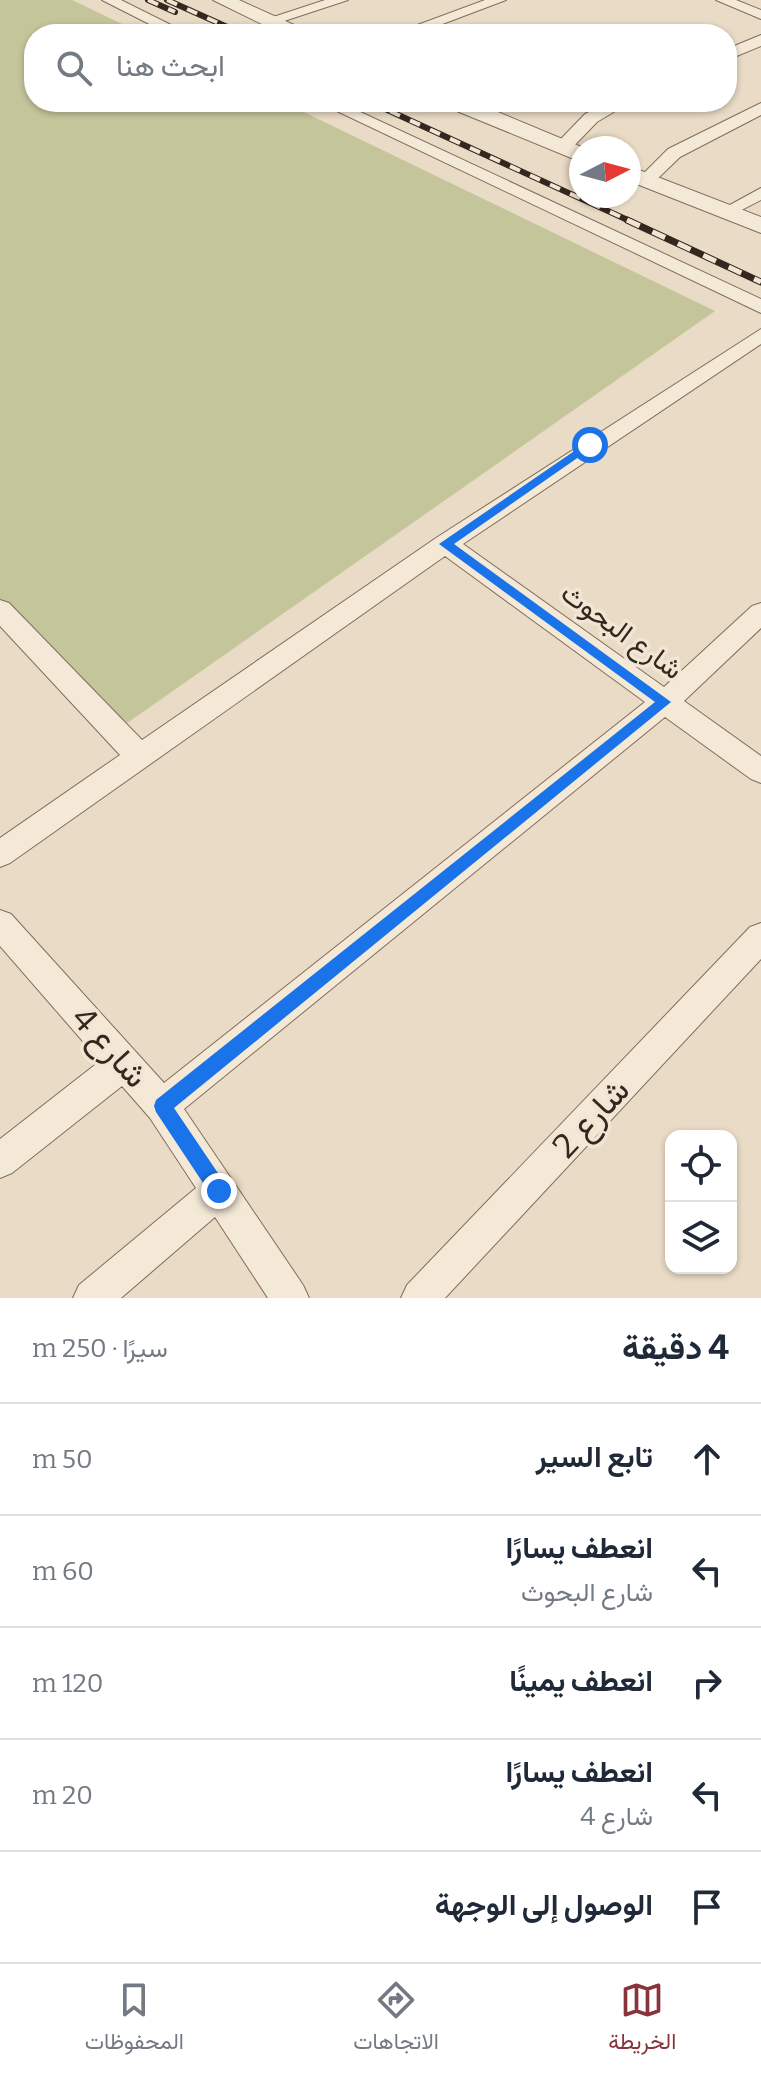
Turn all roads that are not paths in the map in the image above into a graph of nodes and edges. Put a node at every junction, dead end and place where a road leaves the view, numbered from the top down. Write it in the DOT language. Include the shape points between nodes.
graph roads {
  1 [pos="109,0"];
  2 [pos="223,0"];
  3 [pos="341,0"];
  4 [pos="499,0"];
  5 [pos="729,1"];
  6 [pos="761,15"];
  7 [pos="269,21"];
  8 [pos="160,24"];
  9 [pos="276,24"];
  10 [pos="430,24"];
  11 [pos="761,40"];
  12 [pos="737,51"];
  13 [pos="761,108"];
  14 [pos="347,112"];
  15 [pos="479,112"];
  16 [pos="603,112"];
  17 [pos="581,136"];
  18 [pos="569,150"];
  19 [pos="641,175"];
  20 [pos="641,178"];
  21 [pos="761,193"];
  22 [pos="726,212"];
  23 [pos="761,226"];
  24 [pos="761,307"];
  25 [pos="760,337"];
  26 [pos="445,544"];
  27 [pos="0,610"];
  28 [pos="761,613"];
  29 [pos="665,702"];
  30 [pos="138,755"];
  31 [pos="761,771"];
  32 [pos="0,854"];
  33 [pos="0,924"];
  34 [pos="761,937"];
  35 [pos="124,1063"];
  36 [pos="162,1106"];
  37 [pos="0,1161"];
  38 [pos="219,1191"];
  39 [pos="92,1298"];
  40 [pos="290,1298"];
  41 [pos="420,1298"];
  1 -- 8 [label="street"];
  2 -- 7 [label="street"];
  3 -- 7 [label="street"];
  4 -- 10 [label="street"];
  5 -- 6 [label="street"];
  7 -- 9 [label="street"];
  11 -- 12 [label="street"];
  13 -- 19 [label="street"];
  14 -- 24 [label="street"];
  15 -- 18 [label="street"];
  16 -- 17 [label="street" via="591,118"];
  20 -- 22 [label="street"];
  21 -- 22 [label="street"];
  22 -- 23 [label="street"];
  25 -- 26 [label="street"];
  26 -- 29 [label="street, شارع البحوث"];
  26 -- 30 [label="street"];
  27 -- 30 [label="street"];
  28 -- 29 [label="street"];
  29 -- 31 [label="street, شارع البحوث"];
  29 -- 36 [label="street"];
  30 -- 32 [label="street"];
  33 -- 35 [label="street, شارع 4"];
  34 -- 41 [label="street, شارع 2"];
  35 -- 36 [label="street, شارع 4"];
  35 -- 37 [label="street"];
  36 -- 38 [label="street, شارع 4"];
  38 -- 39 [label="street"];
  38 -- 40 [label="street, شارع 4"];
}
